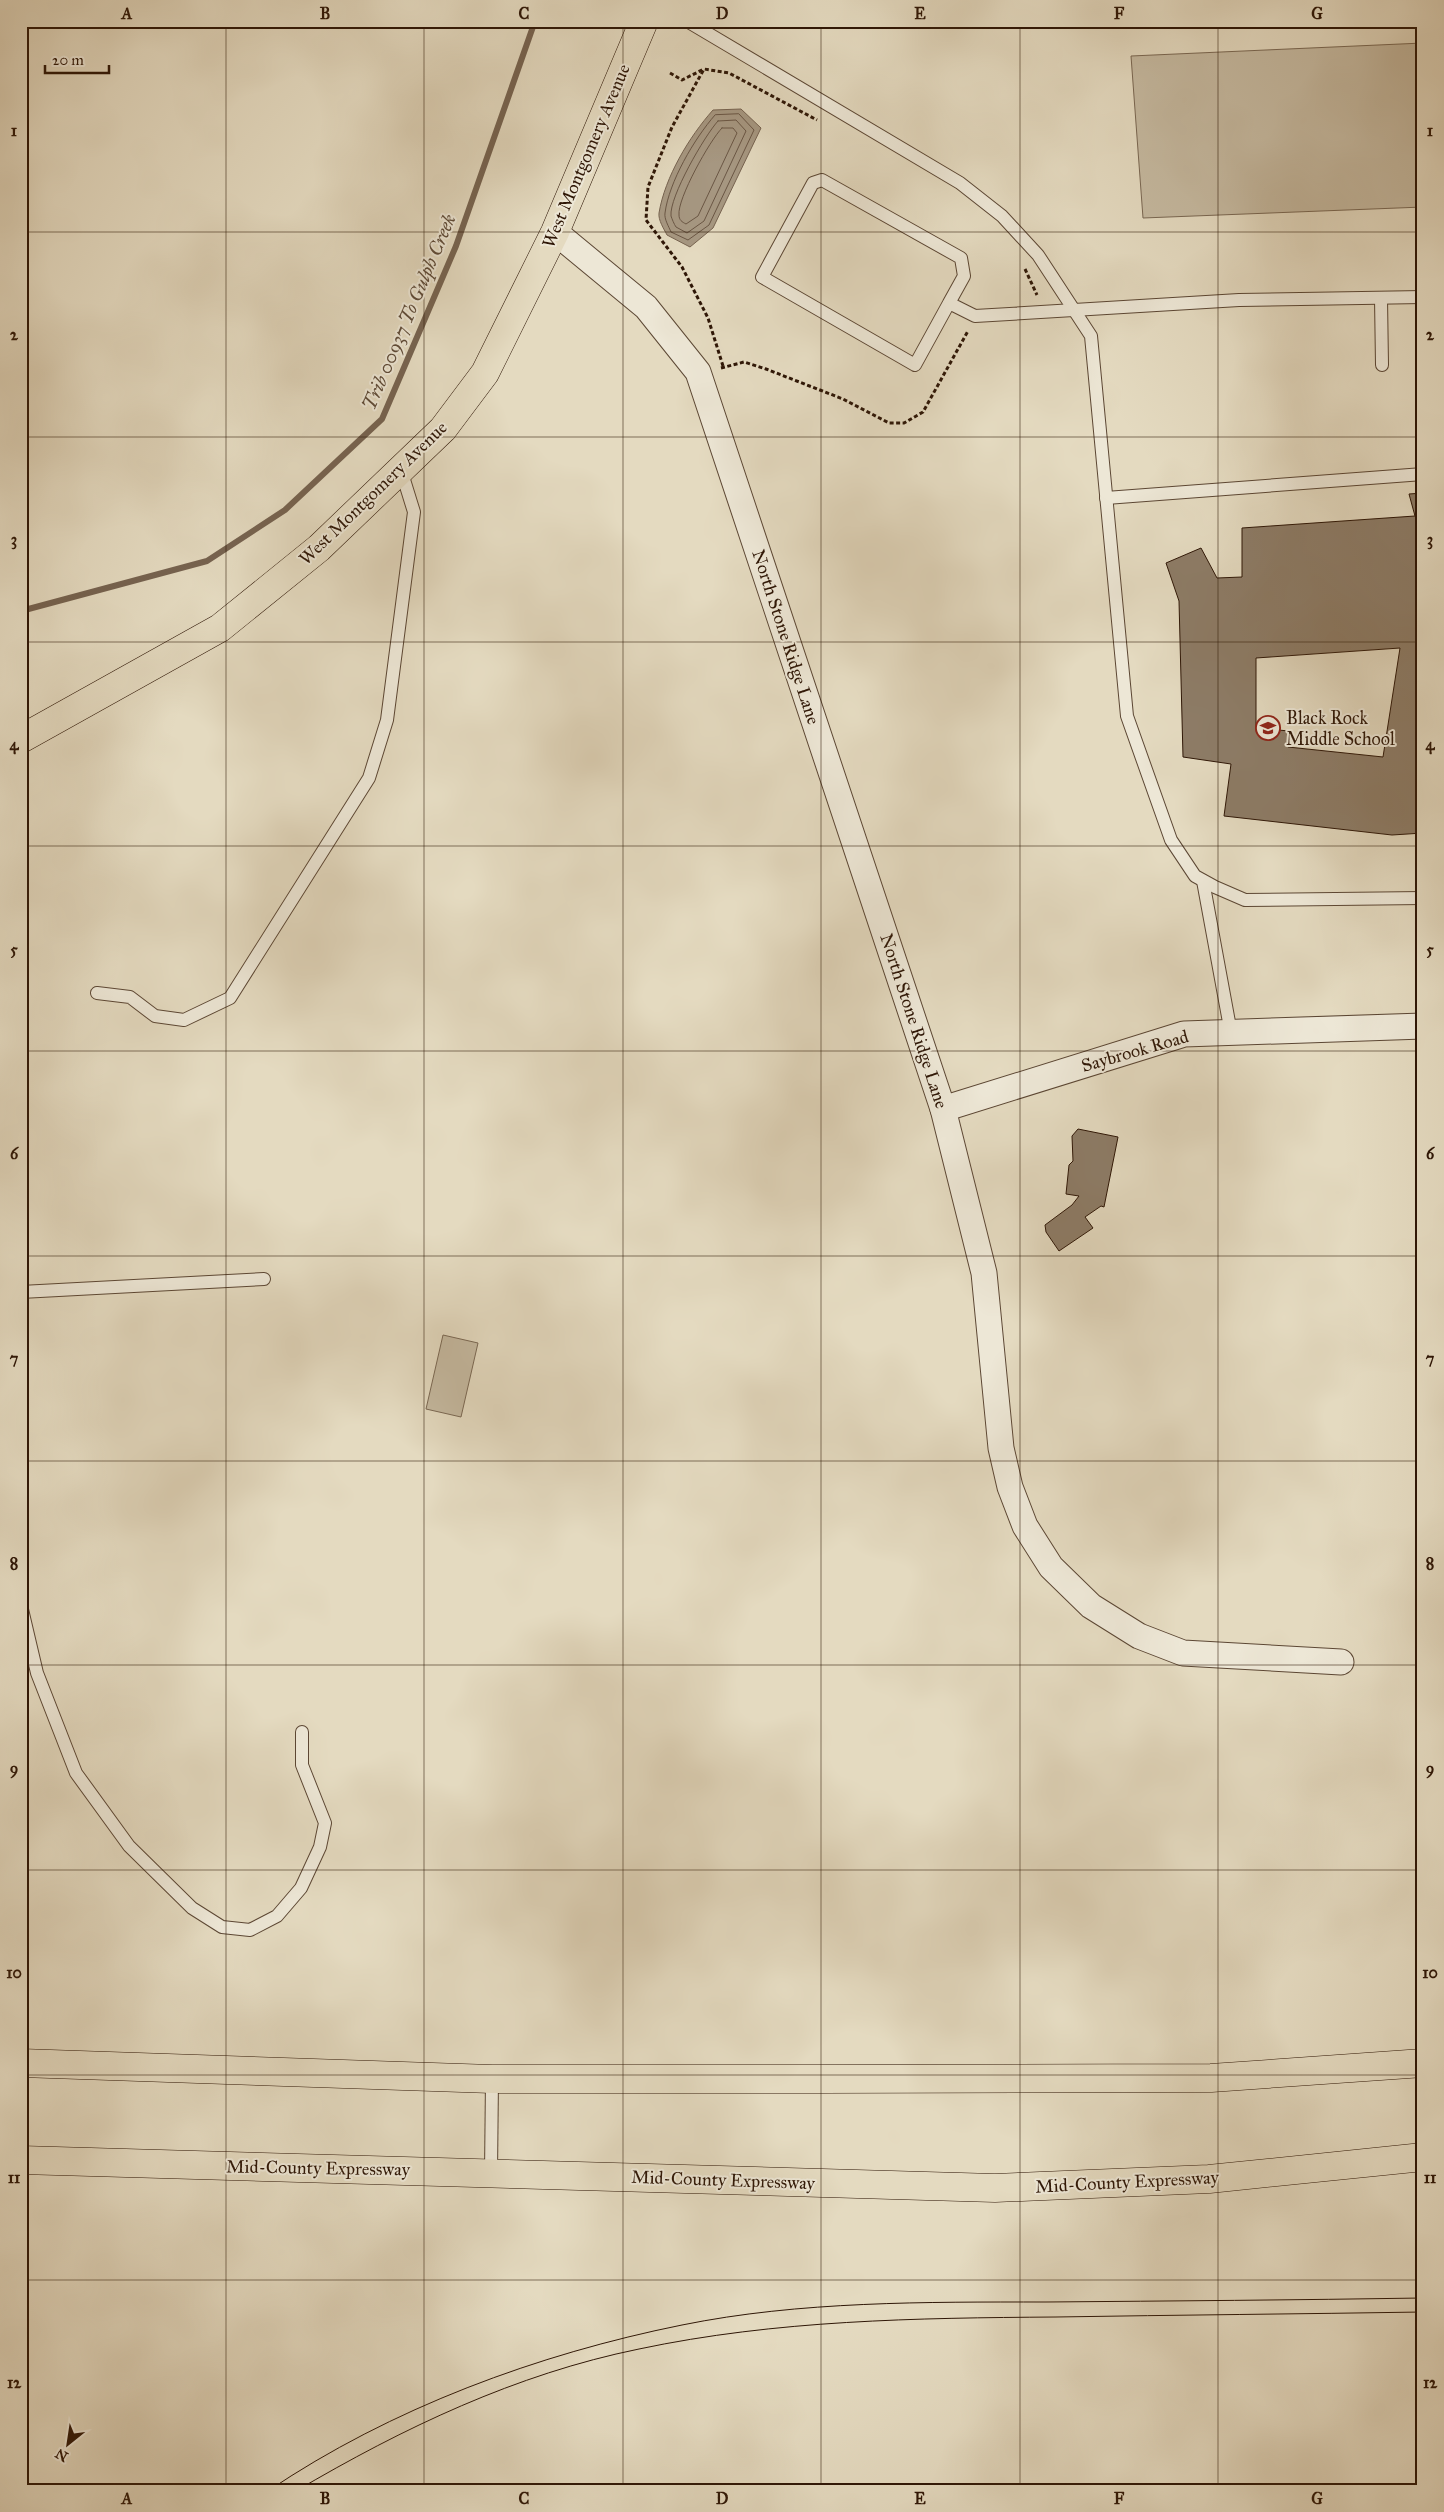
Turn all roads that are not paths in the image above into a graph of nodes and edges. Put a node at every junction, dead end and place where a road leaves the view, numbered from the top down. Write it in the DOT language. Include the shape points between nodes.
graph roads {
  1 [pos="644,21"];
  2 [pos="687,21"];
  3 [pos="555,232"];
  4 [pos="1423,297"];
  5 [pos="1381,298"];
  6 [pos="949,303"];
  7 [pos="1075,312"];
  8 [pos="1382,365"];
  9 [pos="401,470"];
  10 [pos="1423,474"];
  11 [pos="1106,498"];
  12 [pos="21,740"];
  13 [pos="1203,881"];
  14 [pos="1423,898"];
  15 [pos="97,993"];
  16 [pos="1423,1026"];
  17 [pos="1230,1033"];
  18 [pos="943,1108"];
  19 [pos="264,1279"];
  20 [pos="21,1292"];
  21 [pos="21,1605"];
  22 [pos="1341,1662"];
  23 [pos="302,1732"];
  24 [pos="21,2063"];
  25 [pos="1423,2063"];
  26 [pos="492,2079"];
  27 [pos="1423,2157"];
  28 [pos="21,2160"];
  29 [pos="491,2173"];
  1 -- 3 [label="main road, West Montgomery Avenue"];
  2 -- 7 [label="lane" via="960,183 1002,216 1038,255"];
  3 -- 9 [label="main road, West Montgomery Avenue" via="484,373 443,429"];
  3 -- 18 [label="street, North Stone Ridge Lane" via="646,306 698,372"];
  4 -- 5 [label="lane"];
  5 -- 7 [label="lane" via="1239,300"];
  5 -- 8 [label="lane"];
  6 -- 6 [label="lane" via="964,276 962,258 822,180 813,184 762,277 915,365"];
  6 -- 7 [label="lane" via="976,316"];
  7 -- 11 [label="lane" via="1091,336"];
  9 -- 12 [label="main road, West Montgomery Avenue" via="319,548 220,628"];
  9 -- 15 [label="lane" via="414,512 387,720 369,778 230,998 184,1020 155,1016 130,997"];
  10 -- 11 [label="lane"];
  11 -- 13 [label="lane" via="1127,716 1172,840 1195,876"];
  13 -- 14 [label="lane" via="1245,900"];
  13 -- 17 [label="lane"];
  16 -- 17 [label="street, Saybrook Road"];
  17 -- 18 [label="street, Saybrook Road" via="1184,1034"];
  18 -- 22 [label="street, North Stone Ridge Lane" via="984,1273 1001,1448 1008,1479 1025,1526 1051,1567 1091,1606 1139,1636 1183,1653"];
  19 -- 20 [label="lane"];
  21 -- 23 [label="lane" via="37,1673 76,1773 129,1846 192,1908 222,1928 250,1930 277,1916 300,1888 320,1847 326,1823 302,1765"];
  24 -- 26 [label="main road"];
  25 -- 26 [label="main road" via="1211,2078"];
  26 -- 29 [label="lane"];
  27 -- 29 [label="main road, Mid-County Expressway" via="1209,2179 995,2188"];
  28 -- 29 [label="main road, Mid-County Expressway"];
}
